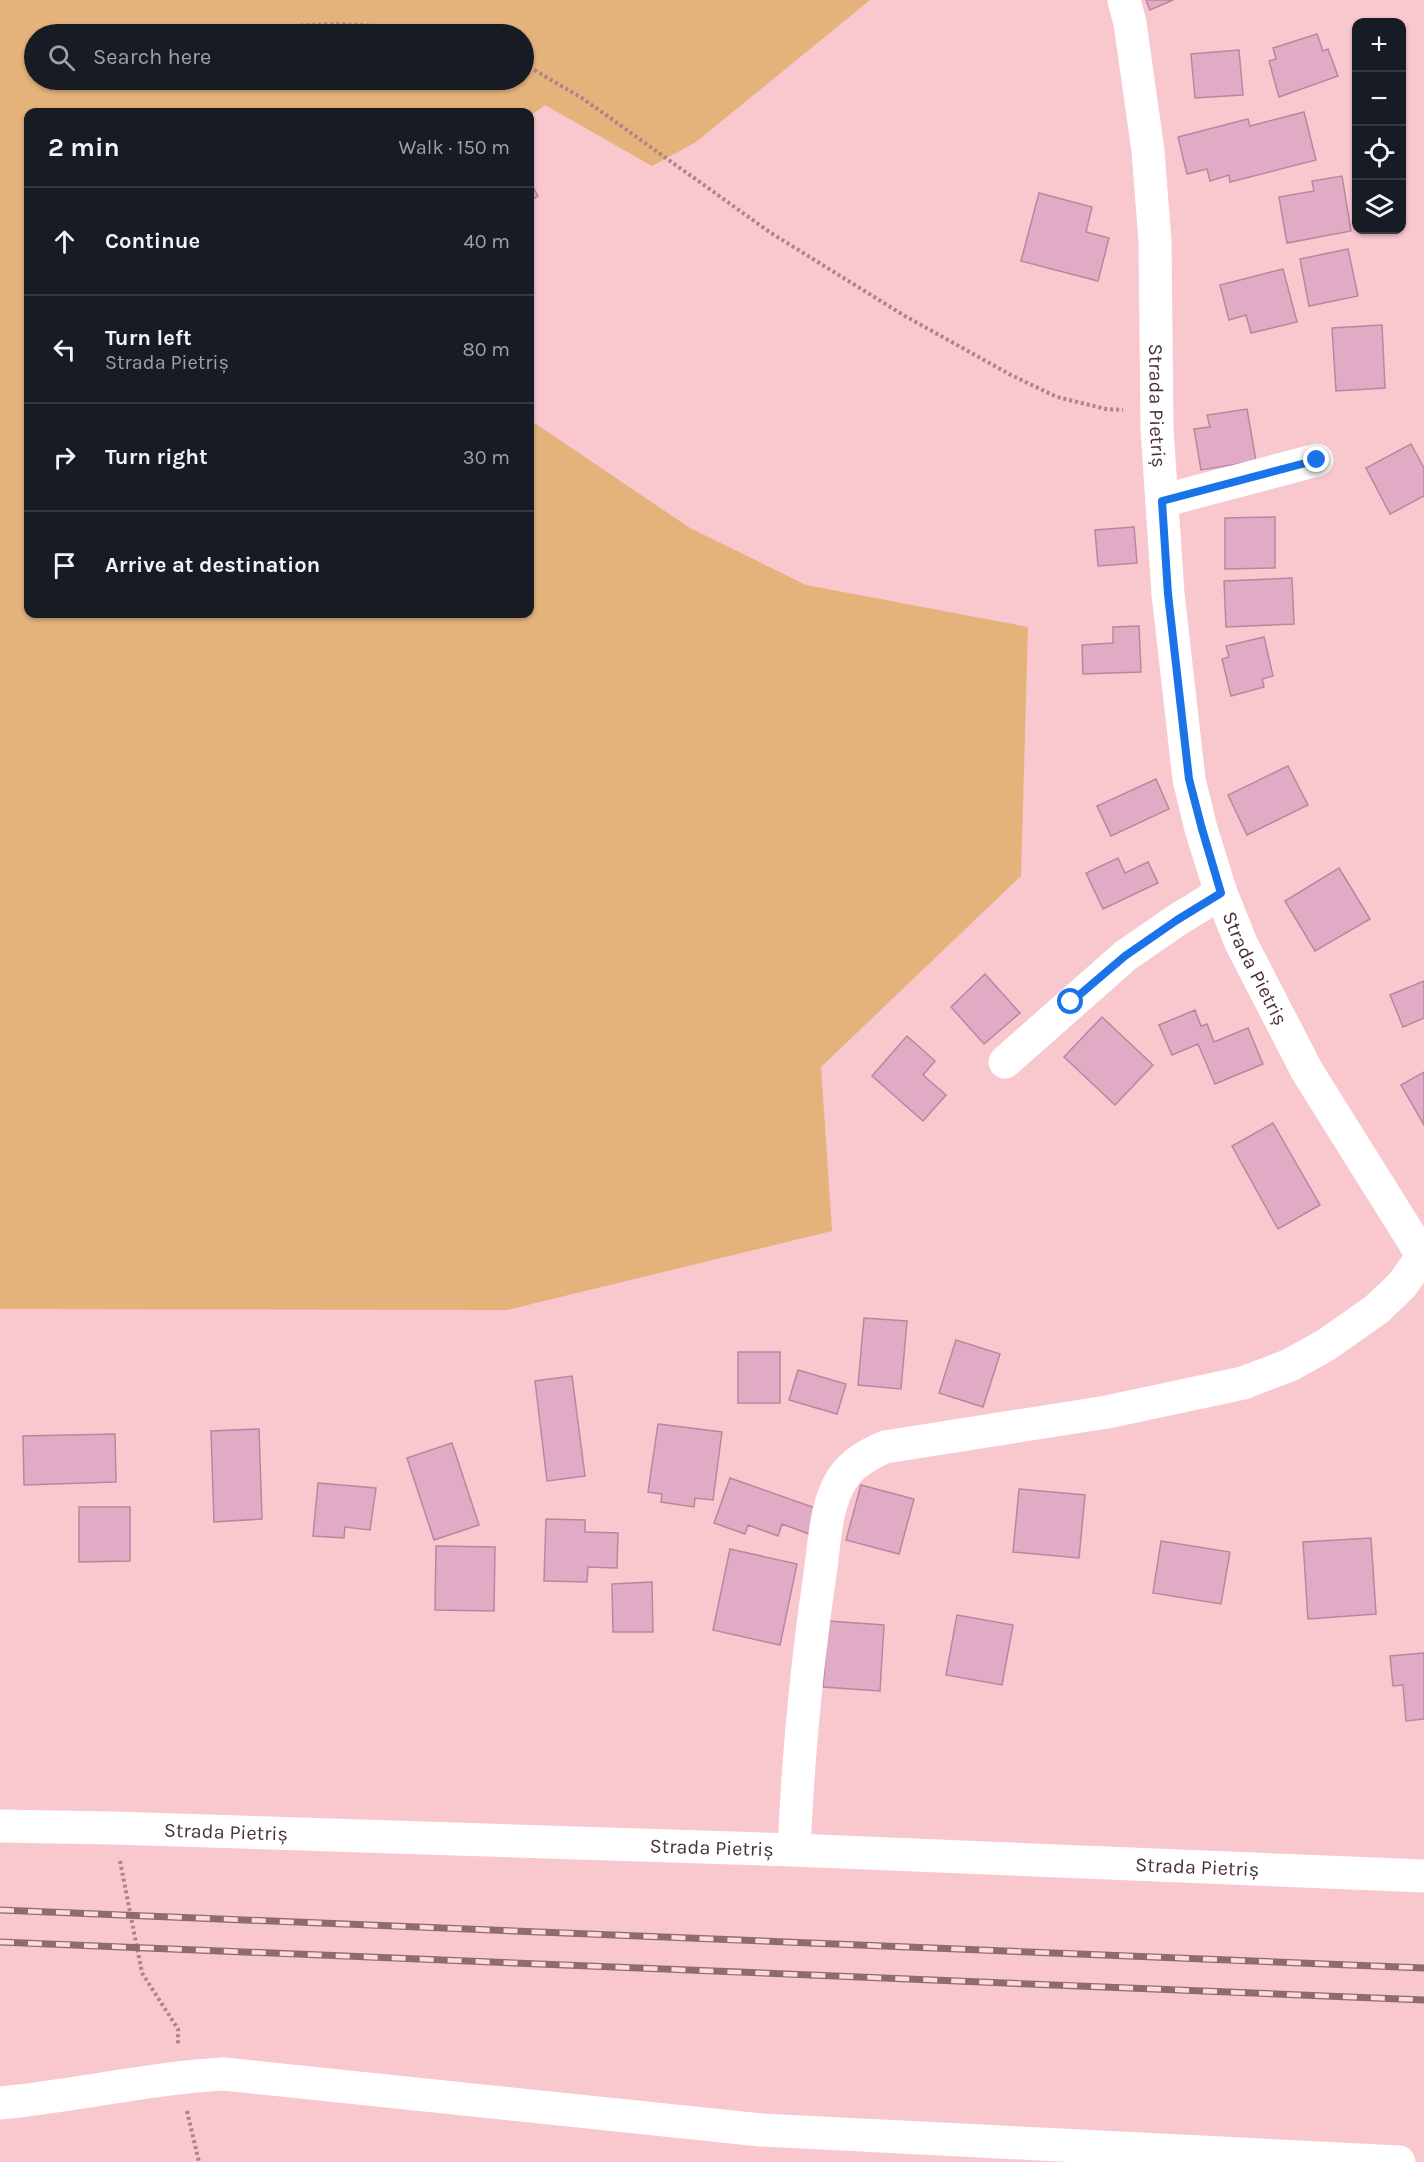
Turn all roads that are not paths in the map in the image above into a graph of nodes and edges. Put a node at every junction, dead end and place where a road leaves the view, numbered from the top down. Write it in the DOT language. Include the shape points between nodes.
graph roads {
  1 [pos="1124,0"];
  2 [pos="1317,460"];
  3 [pos="1162,501"];
  4 [pos="1221,893"];
  5 [pos="1005,1062"];
  6 [pos="1424,1256"];
  7 [pos="0,1826"];
  8 [pos="794,1850"];
  9 [pos="1424,1876"];
  10 [pos="0,2103"];
  11 [pos="1399,2162"];
  1 -- 3 [label="street, Strada Pietriș" via="1151,185"];
  2 -- 3 [label="street"];
  3 -- 4 [label="street, Strada Pietriș" via="1169,605 1189,779"];
  4 -- 5 [label="street" via="1125,956"];
  4 -- 6 [label="street, Strada Pietriș" via="1241,942 1307,1071"];
  6 -- 8 [label="street" via="1377,1309 1326,1345 1290,1365 1243,1383 1107,1412 885,1447 863,1457 842,1478 830,1503 812,1629 797,1776"];
  7 -- 8 [label="street, Strada Pietriș"];
  8 -- 9 [label="street, Strada Pietriș"];
  10 -- 11 [label="street" via="178,2076 224,2074 761,2130"];
}
